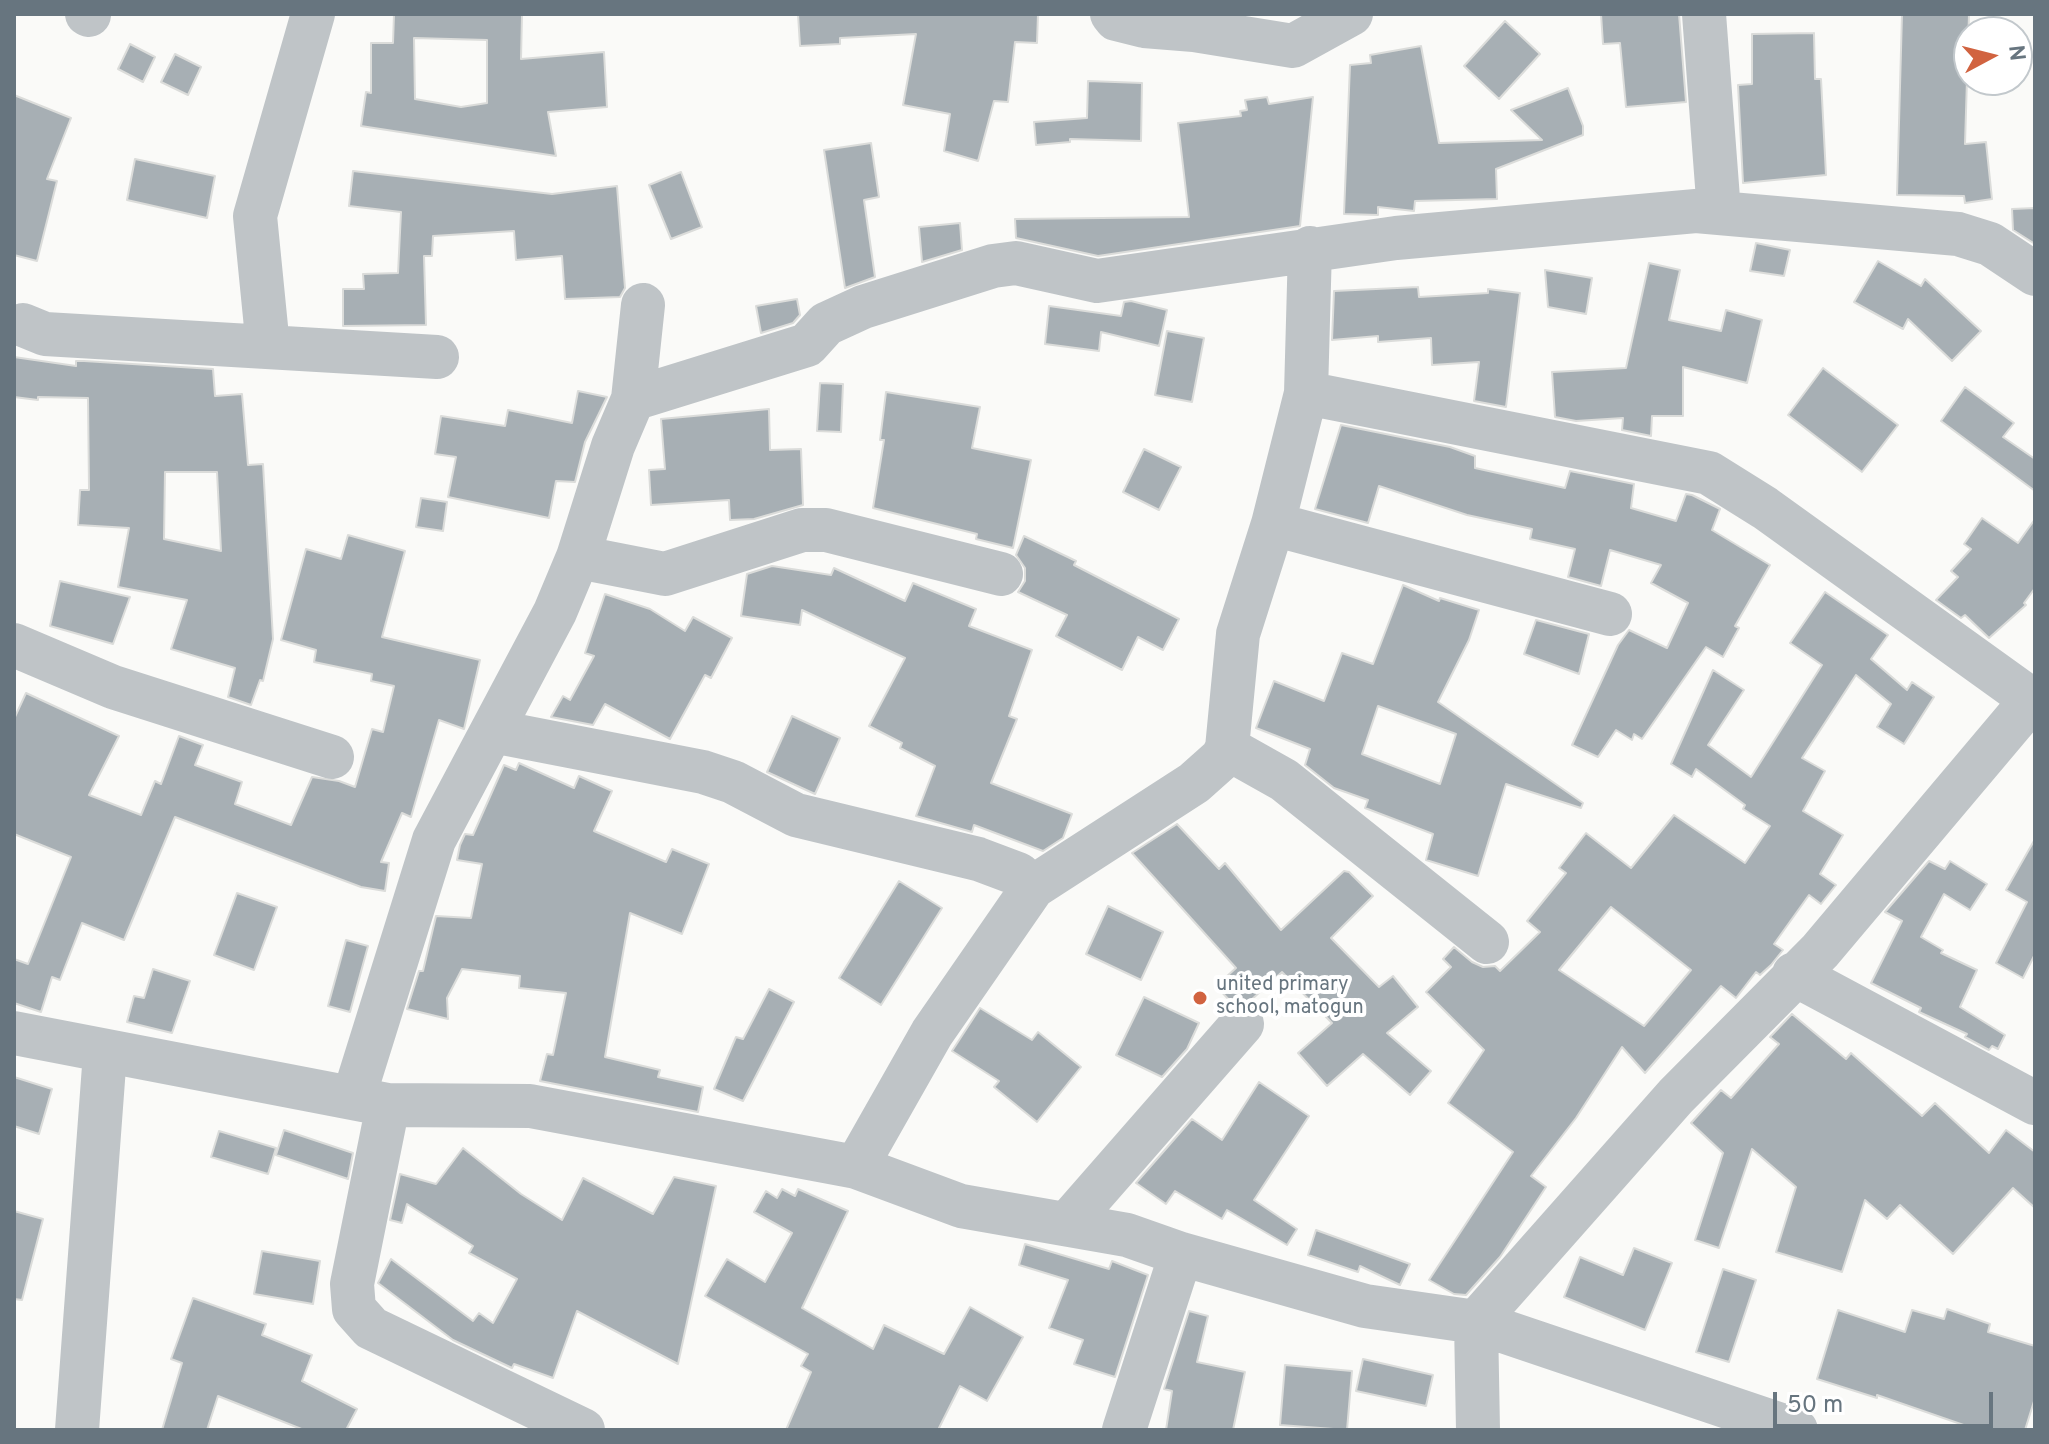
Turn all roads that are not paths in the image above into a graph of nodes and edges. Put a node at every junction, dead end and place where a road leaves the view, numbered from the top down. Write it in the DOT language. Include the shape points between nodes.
graph roads {
  1 [pos="313,14"];
  2 [pos="1112,14"];
  3 [pos="1351,14"];
  4 [pos="1704,14"];
  5 [pos="1719,212"];
  6 [pos="1310,248"];
  7 [pos="2035,274"];
  8 [pos="643,305"];
  9 [pos="23,325"];
  10 [pos="268,347"];
  11 [pos="437,357"];
  12 [pos="1306,393"];
  13 [pos="633,399"];
  14 [pos="1273,524"];
  15 [pos="578,557"];
  16 [pos="1001,574"];
  17 [pos="1610,614"];
  18 [pos="14,645"];
  19 [pos="2033,698"];
  20 [pos="492,731"];
  21 [pos="1227,748"];
  22 [pos="332,757"];
  23 [pos="1033,887"];
  24 [pos="1487,942"];
  25 [pos="1794,974"];
  26 [pos="1242,1024"];
  27 [pos="14,1033"];
  28 [pos="105,1053"];
  29 [pos="371,1100"];
  30 [pos="2035,1103"];
  31 [pos="856,1167"];
  32 [pos="1067,1224"];
  33 [pos="1181,1254"];
  34 [pos="1476,1322"];
  35 [pos="77,1430"];
  36 [pos="583,1430"];
  37 [pos="1124,1430"];
  38 [pos="1478,1430"];
  39 [pos="1796,1430"];
  1 -- 10 [label="street" via="255,216"];
  2 -- 3 [label="street" via="1144,26 1293,46"];
  4 -- 5 [label="street"];
  5 -- 6 [label="street" via="1670,212"];
  5 -- 7 [label="street" via="1958,234 1990,244"];
  6 -- 12 [label="street"];
  6 -- 13 [label="street" via="1097,281 1030,264 993,266 863,307 826,324 807,345"];
  8 -- 13 [label="street"];
  9 -- 10 [label="street" via="45,334"];
  10 -- 11 [label="street"];
  12 -- 14 [label="street"];
  12 -- 19 [label="street" via="1709,473"];
  13 -- 15 [label="street"];
  14 -- 17 [label="street"];
  14 -- 21 [label="street" via="1238,634"];
  15 -- 16 [label="street" via="665,574 802,530 826,530"];
  15 -- 20 [label="street"];
  18 -- 22 [label="street" via="113,687"];
  19 -- 25 [label="street" via="1820,951"];
  20 -- 23 [label="street" via="703,772 796,815 978,859 1018,874"];
  20 -- 29 [label="street" via="434,840"];
  21 -- 23 [label="street" via="1194,783"];
  21 -- 24 [label="street" via="1284,780"];
  23 -- 31 [label="street" via="932,1033"];
  25 -- 30 [label="street"];
  25 -- 34 [label="street" via="1676,1096"];
  26 -- 32 [label="street"];
  27 -- 28 [label="street"];
  28 -- 29 [label="street"];
  28 -- 35 [label="street"];
  29 -- 31 [label="street" via="530,1106"];
  29 -- 36 [label="street" via="352,1284 354,1309 371,1328"];
  31 -- 32 [label="street" via="961,1206"];
  32 -- 33 [label="street" via="1127,1235"];
  33 -- 34 [label="street" via="1365,1306"];
  33 -- 37 [label="street"];
  34 -- 38 [label="street"];
  34 -- 39 [label="street"];
}
